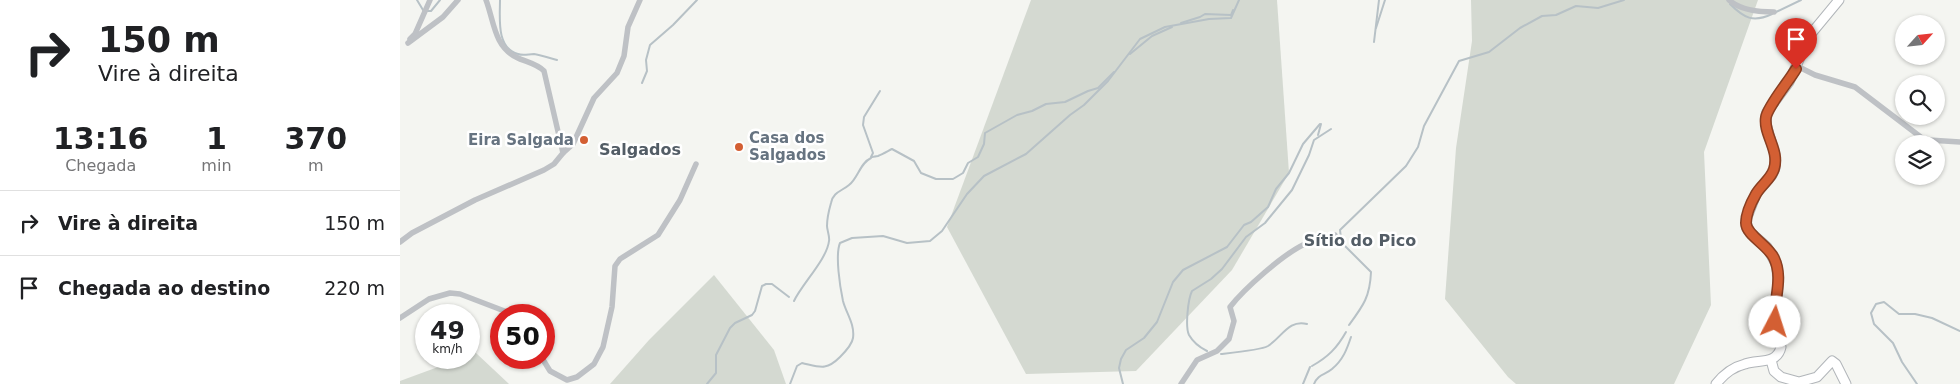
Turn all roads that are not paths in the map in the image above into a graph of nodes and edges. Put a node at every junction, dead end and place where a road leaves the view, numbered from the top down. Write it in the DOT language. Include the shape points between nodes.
graph roads {
  1 [pos="430,0"];
  2 [pos="458,0"];
  3 [pos="486,0"];
  4 [pos="640,0"];
  5 [pos="1729,0"];
  6 [pos="1839,0"];
  7 [pos="1774,12"];
  8 [pos="1796,69"];
  9 [pos="1960,142"];
  10 [pos="562,153"];
  11 [pos="696,164"];
  12 [pos="1335,235"];
  13 [pos="400,242"];
  14 [pos="490,305"];
  15 [pos="400,318"];
  16 [pos="1771,360"];
  17 [pos="549,369"];
  18 [pos="1181,384"];
  19 [pos="1716,384"];
  20 [pos="1846,384"];
  1 -- 2 [label="street" via="408,43 443,17"];
  3 -- 10 [label="street" via="497,38 504,49 544,71"];
  4 -- 10 [label="street" via="628,27 624,56 617,73 594,98 573,144"];
  5 -- 7 [label="street" via="1760,12"];
  6 -- 8 [label="main road" via="1810,35"];
  8 -- 9 [label="street" via="1855,88 1922,138"];
  8 -- 16 [label="main road" via="1767,112 1766,124 1775,155 1775,168 1756,194 1746,220 1748,230 1767,247 1777,266 1774,314 1781,347"];
  10 -- 13 [label="street" via="554,164 544,170 475,200"];
  11 -- 17 [label="street" via="680,200 658,235 620,259 615,266 612,308 603,347 594,364 577,377 567,380"];
  12 -- 18 [label="street" via="1299,247 1238,296 1230,308 1234,321 1229,339 1217,352 1197,360"];
  14 -- 15 [label="street" via="450,293 429,299"];
  16 -- 19 [label="main road" via="1745,363"];
  16 -- 20 [label="main road" via="1774,371 1781,377 1799,382 1817,377 1832,361"];
}
